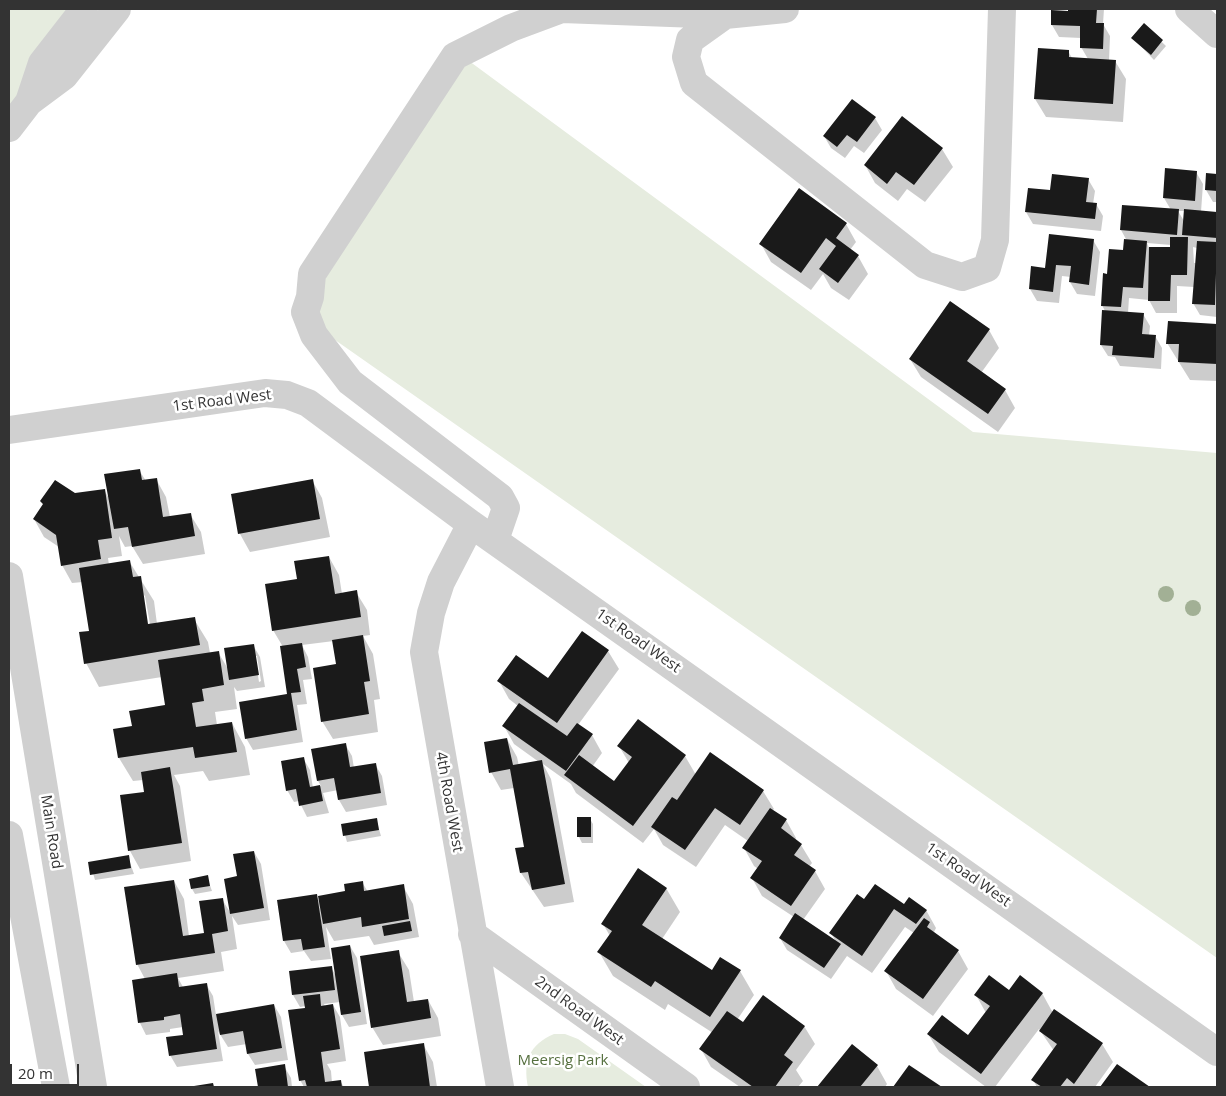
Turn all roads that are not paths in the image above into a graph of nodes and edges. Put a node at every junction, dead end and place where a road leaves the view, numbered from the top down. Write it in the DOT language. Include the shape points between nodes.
graph roads {
  1 [pos="84,9"];
  2 [pos="116,9"];
  3 [pos="786,9"];
  4 [pos="1002,9"];
  5 [pos="1189,9"];
  6 [pos="726,15"];
  7 [pos="1217,34"];
  8 [pos="29,102"];
  9 [pos="9,128"];
  10 [pos="9,430"];
  11 [pos="471,524"];
  12 [pos="495,540"];
  13 [pos="9,576"];
  14 [pos="9,835"];
  15 [pos="62,900"];
  16 [pos="15,909"];
  17 [pos="472,934"];
  18 [pos="1217,1052"];
  19 [pos="56,1087"];
  20 [pos="93,1087"];
  21 [pos="500,1087"];
  22 [pos="686,1087"];
  1 -- 8 [label="street" via="42,63"];
  2 -- 8 [label="street" via="64,76"];
  3 -- 6 [label="street"];
  4 -- 6 [label="street" via="995,240 987,268 962,277 925,265 694,83 686,57 690,40"];
  5 -- 7 [label="street"];
  6 -- 12 [label="street" via="562,9 511,28 456,56 312,274 305,312 314,335 350,382 500,497 506,508"];
  8 -- 9 [label="street"];
  10 -- 11 [label="street, 1st Road West" via="265,393 287,395 308,403"];
  11 -- 12 [label="street, 1st Road West"];
  11 -- 17 [label="street, 4th Road West" via="440,582 424,652"];
  12 -- 18 [label="street, 1st Road West"];
  13 -- 15 [label="street, Main Road"];
  14 -- 16 [label="street"];
  15 -- 16 [label="street"];
  15 -- 20 [label="street, Main Road"];
  16 -- 19 [label="street"];
  17 -- 21 [label="street, 4th Road West"];
  17 -- 22 [label="street, 2nd Road West"];
}
